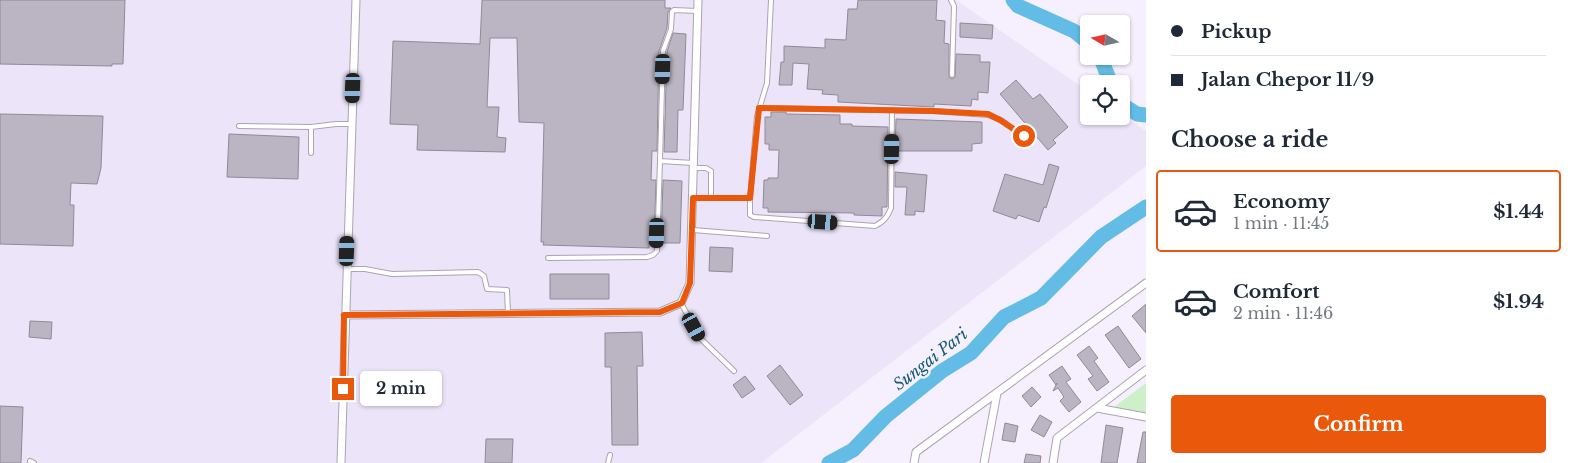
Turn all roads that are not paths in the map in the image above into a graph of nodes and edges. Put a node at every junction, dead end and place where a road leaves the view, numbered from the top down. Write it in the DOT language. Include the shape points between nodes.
graph roads {
  1 [pos="356,0"];
  2 [pos="698,0"];
  3 [pos="771,0"];
  4 [pos="951,0"];
  5 [pos="698,11"];
  6 [pos="952,75"];
  7 [pos="759,108"];
  8 [pos="892,110"];
  9 [pos="351,124"];
  10 [pos="239,126"];
  11 [pos="311,127"];
  12 [pos="1024,136"];
  13 [pos="312,153"];
  14 [pos="660,161"];
  15 [pos="694,165"];
  16 [pos="693,198"];
  17 [pos="711,198"];
  18 [pos="750,198"];
  19 [pos="692,230"];
  20 [pos="767,236"];
  21 [pos="548,258"];
  22 [pos="346,269"];
  23 [pos="1146,283"];
  24 [pos="682,303"];
  25 [pos="508,313"];
  26 [pos="344,315"];
  27 [pos="1146,370"];
  28 [pos="734,371"];
  29 [pos="997,393"];
  30 [pos="1097,408"];
  31 [pos="1146,417"];
  32 [pos="610,455"];
  33 [pos="341,463"];
  34 [pos="608,463"];
  35 [pos="914,463"];
  36 [pos="984,463"];
  37 [pos="1053,463"];
  1 -- 9 [label="street"];
  2 -- 5 [label="street"];
  3 -- 7 [label="lane" via="767,83"];
  4 -- 6 [label="lane" via="954,6"];
  5 -- 14 [label="lane" via="672,12 671,30 663,51"];
  5 -- 15 [label="street"];
  7 -- 8 [label="lane"];
  7 -- 18 [label="lane"];
  8 -- 12 [label="lane" via="988,114"];
  8 -- 18 [label="lane" via="891,208 888,218 882,222 875,226 754,218 750,215"];
  9 -- 11 [label="lane"];
  9 -- 22 [label="street"];
  10 -- 11 [label="lane"];
  11 -- 13 [label="lane"];
  14 -- 15 [label="lane"];
  14 -- 21 [label="lane" via="656,251 653,255"];
  15 -- 16 [label="street"];
  15 -- 17 [label="lane" via="711,171"];
  16 -- 17 [label="lane"];
  16 -- 19 [label="street"];
  17 -- 18 [label="lane"];
  19 -- 20 [label="lane"];
  19 -- 24 [label="street" via="690,283"];
  22 -- 25 [label="lane" via="392,274 478,272 484,276 487,289 507,290"];
  22 -- 26 [label="street"];
  23 -- 29 [label="street"];
  24 -- 25 [label="street" via="660,312"];
  24 -- 28 [label="lane" via="700,338"];
  25 -- 26 [label="street"];
  26 -- 33 [label="street"];
  27 -- 30 [label="street"];
  29 -- 35 [label="street" via="916,452"];
  29 -- 36 [label="street"];
  30 -- 31 [label="street"];
  30 -- 37 [label="street" via="1057,438"];
  32 -- 34 [label="lane"];
}
